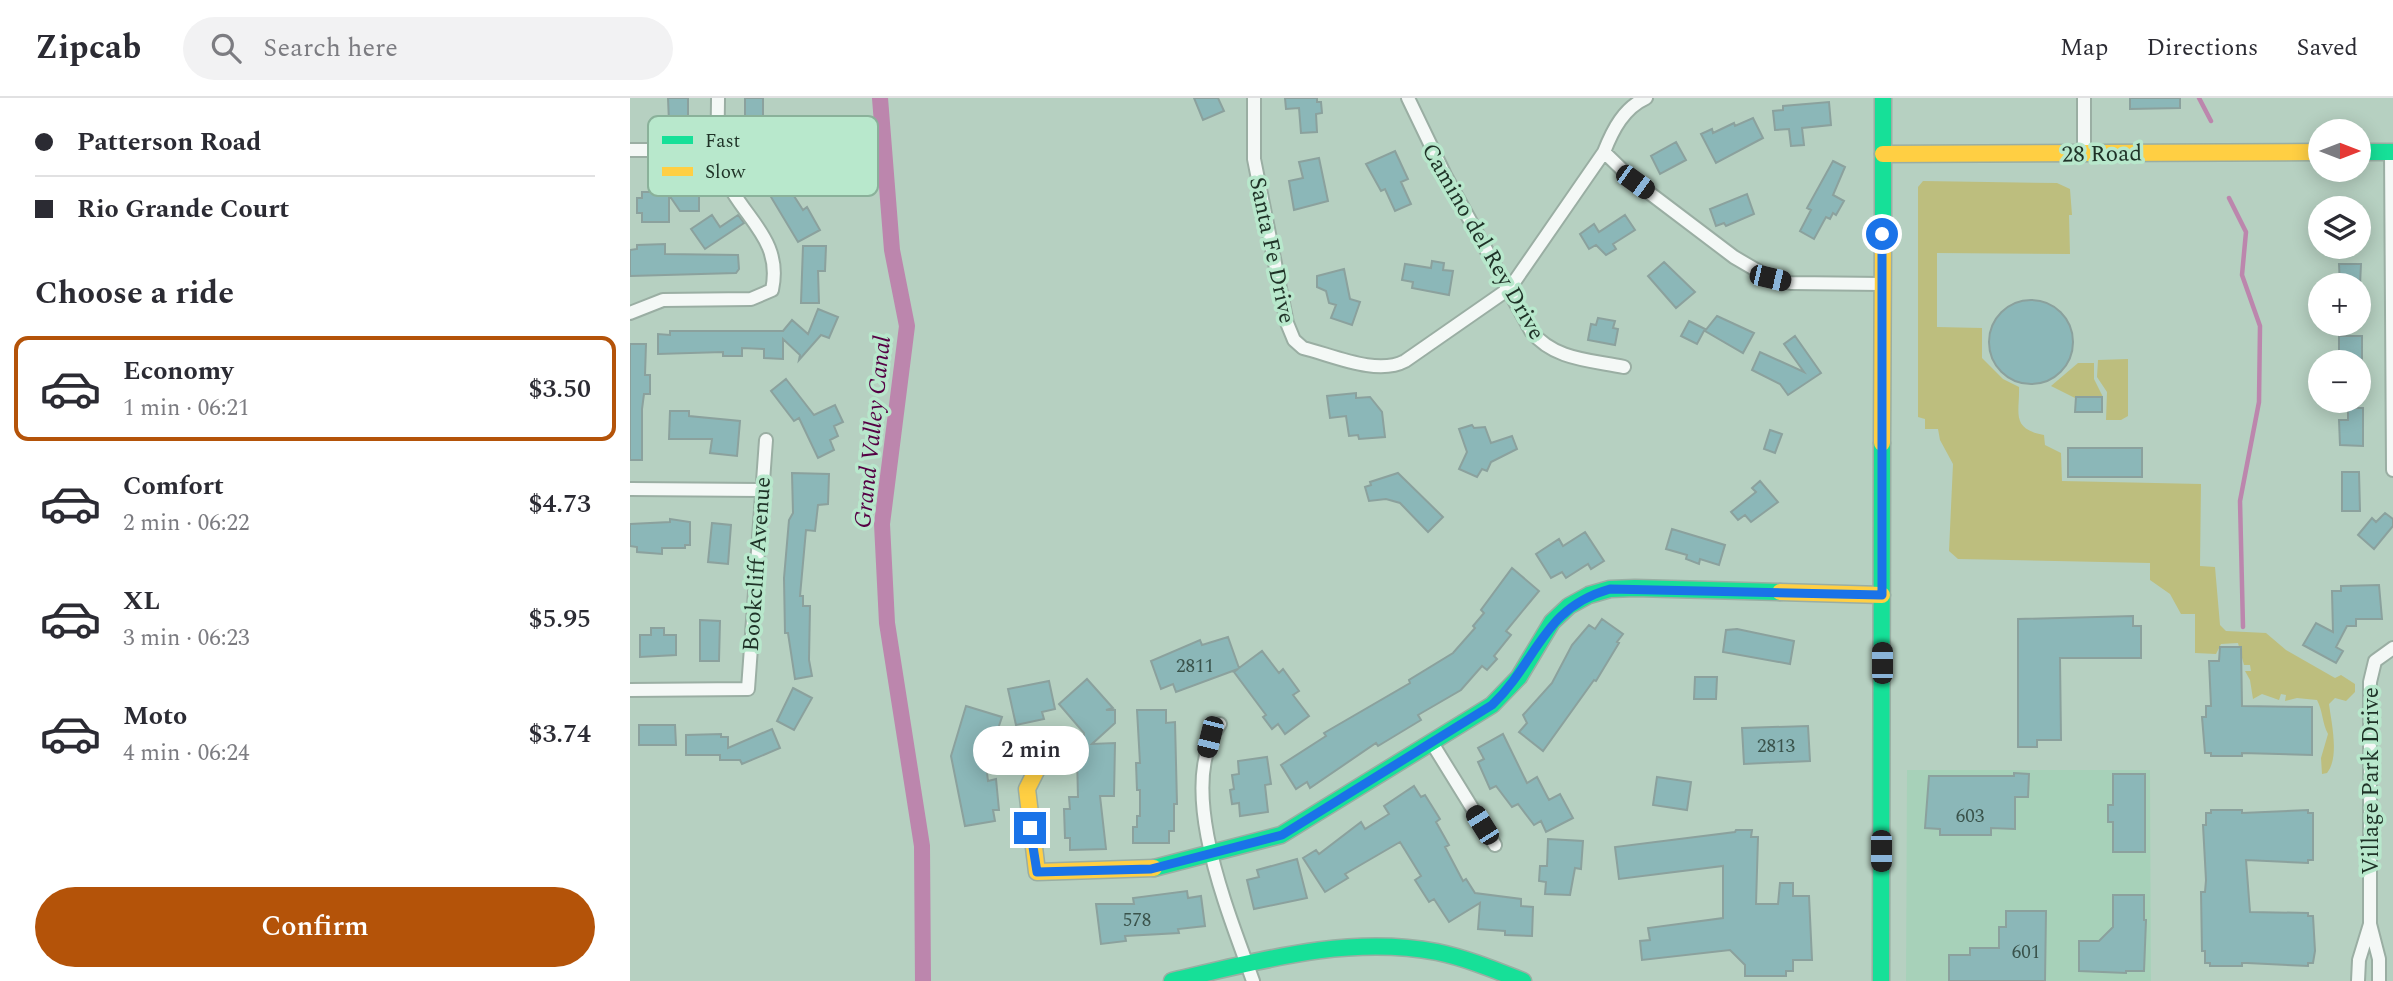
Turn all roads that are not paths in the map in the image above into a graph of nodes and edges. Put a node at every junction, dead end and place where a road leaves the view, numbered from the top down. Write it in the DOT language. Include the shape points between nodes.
graph roads {
  1 [pos="718,98"];
  2 [pos="1254,98"];
  3 [pos="1408,98"];
  4 [pos="1883,98"];
  5 [pos="2084,98"];
  6 [pos="1637,100"];
  7 [pos="718,116"];
  8 [pos="630,150"];
  9 [pos="648,150"];
  10 [pos="1604,152"];
  11 [pos="2308,152"];
  12 [pos="2371,152"];
  13 [pos="2392,152"];
  14 [pos="2084,153"];
  15 [pos="1883,154"];
  16 [pos="736,196"];
  17 [pos="1882,285"];
  18 [pos="1510,288"];
  19 [pos="630,313"];
  20 [pos="1624,367"];
  21 [pos="766,440"];
  22 [pos="2393,470"];
  23 [pos="630,489"];
  24 [pos="761,489"];
  25 [pos="1882,595"];
  26 [pos="2393,648"];
  27 [pos="630,690"];
  28 [pos="1220,724"];
  29 [pos="1432,743"];
  30 [pos="1037,769"];
  31 [pos="1495,845"];
  32 [pos="1211,854"];
  33 [pos="2370,925"];
  34 [pos="1247,965"];
  35 [pos="1172,981"];
  36 [pos="1253,981"];
  37 [pos="1523,981"];
  38 [pos="1881,981"];
  39 [pos="2358,981"];
  40 [pos="2379,981"];
  1 -- 7 [label="street"];
  2 -- 18 [label="street, Santa Fe Drive" via="1254,159 1287,323 1303,348 1381,367 1394,366"];
  3 -- 18 [label="street, Camino del Rey Drive" via="1445,175"];
  4 -- 15 [label="street"];
  5 -- 14 [label="street"];
  6 -- 10 [label="street, Santa Fe Drive" via="1610,135"];
  8 -- 9 [label="street"];
  10 -- 17 [label="street" via="1635,182 1734,257 1770,278 1791,283"];
  10 -- 18 [label="street, Santa Fe Drive"];
  11 -- 14 [label="street, 28 Road"];
  12 -- 13 [label="street"];
  13 -- 22 [label="street"];
  14 -- 15 [label="street, 28 Road"];
  15 -- 17 [label="street"];
  16 -- 19 [label="street" via="774,257 772,290 751,299 663,300"];
  17 -- 25 [label="street"];
  18 -- 20 [label="street, Camino del Rey Drive" via="1543,346 1558,354"];
  21 -- 24 [label="street, Bookcliff Avenue"];
  23 -- 24 [label="street"];
  24 -- 27 [label="street, Bookcliff Avenue" via="748,689"];
  25 -- 29 [label="street" via="1635,588 1588,595 1552,622 1519,677 1492,705"];
  25 -- 38 [label="street"];
  26 -- 33 [label="street, Village Park Drive" via="2375,661 2370,682"];
  28 -- 32 [label="street" via="1210,737 1204,761"];
  29 -- 31 [label="street"];
  29 -- 32 [label="street" via="1282,835"];
  30 -- 32 [label="street" via="1027,789 1037,872 1141,870"];
  32 -- 34 [label="street"];
  33 -- 39 [label="street, Village Park Drive"];
  33 -- 40 [label="street, Village Park Drive"];
  34 -- 35 [label="street"];
  34 -- 36 [label="street"];
  34 -- 37 [label="street" via="1335,947 1397,946 1465,960"];
}
